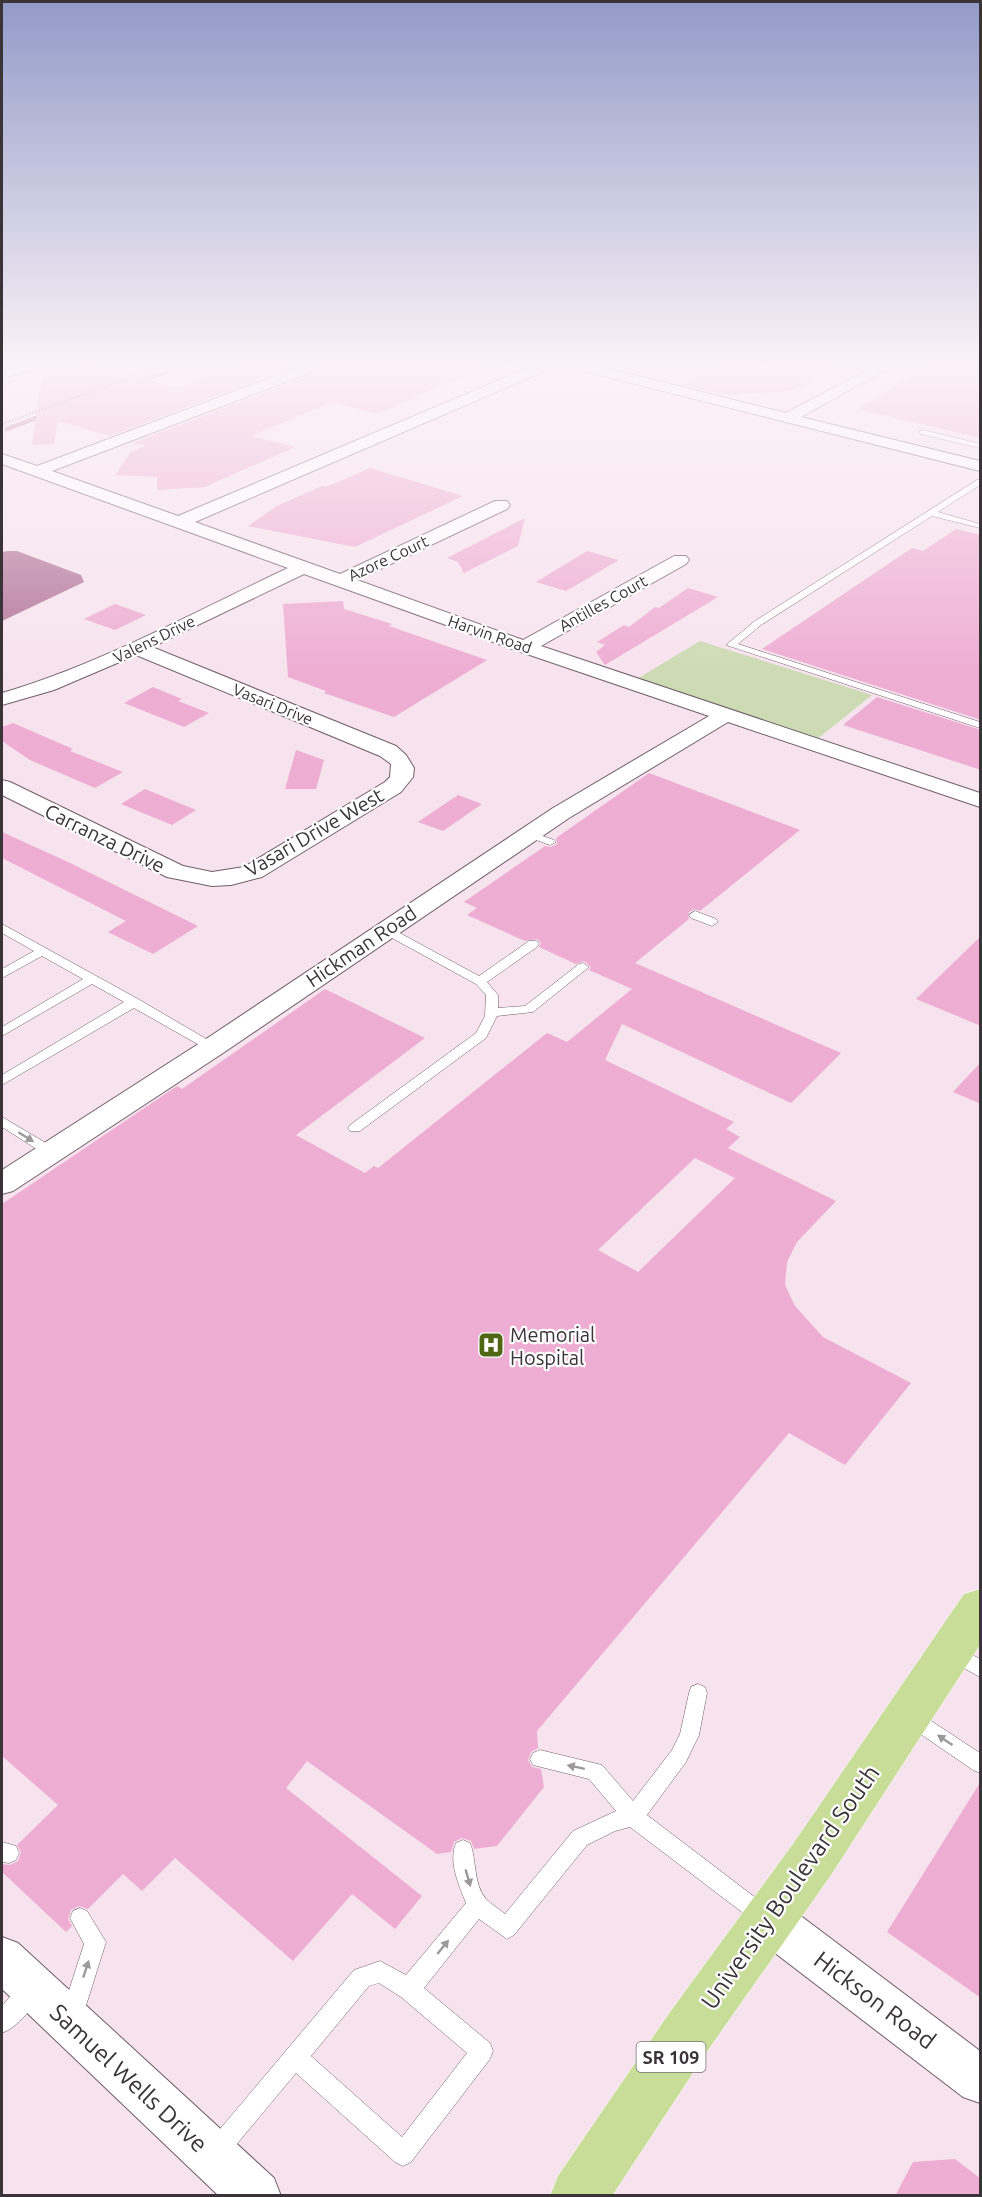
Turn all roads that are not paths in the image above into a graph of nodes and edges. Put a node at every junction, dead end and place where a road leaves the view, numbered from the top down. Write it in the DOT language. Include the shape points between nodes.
graph roads {
  1 [pos="30,470"];
  2 [pos="43,470"];
  3 [pos="303,470"];
  4 [pos="36,472"];
  5 [pos="981,482"];
  6 [pos="501,505"];
  7 [pos="931,513"];
  8 [pos="178,523"];
  9 [pos="981,526"];
  10 [pos="680,560"];
  11 [pos="302,568"];
  12 [pos="340,581"];
  13 [pos="525,647"];
  14 [pos="135,648"];
  15 [pos="2,699"];
  16 [pos="724,715"];
  17 [pos="981,725"];
  18 [pos="403,768"];
  19 [pos="2,787"];
  20 [pos="981,800"];
  21 [pos="212,879"];
  22 [pos="695,915"];
  23 [pos="712,922"];
  24 [pos="2,928"];
  25 [pos="385,930"];
  26 [pos="533,945"];
  27 [pos="42,951"];
  28 [pos="583,967"];
  29 [pos="2,974"];
  30 [pos="92,979"];
  31 [pos="480,981"];
  32 [pos="134,1002"];
  33 [pos="491,1013"];
  34 [pos="2,1032"];
  35 [pos="213,1047"];
  36 [pos="2,1081"];
  37 [pos="2,1121"];
  38 [pos="355,1128"];
  39 [pos="51,1152"];
  40 [pos="2,1184"];
  41 [pos="981,1608"];
  42 [pos="966,1660"];
  43 [pos="698,1693"];
  44 [pos="909,1716"];
  45 [pos="540,1759"];
  46 [pos="981,1764"];
  47 [pos="633,1817"];
  48 [pos="463,1850"];
  49 [pos="477,1905"];
  50 [pos="80,1918"];
  51 [pos="769,1920"];
  52 [pos="17,1974"];
  53 [pos="409,1989"];
  54 [pos="2,2022"];
  55 [pos="69,2022"];
  56 [pos="295,2057"];
  57 [pos="981,2080"];
  58 [pos="213,2156"];
  59 [pos="256,2196"];
  60 [pos="578,2196"];
  1 -- 4 [label="street, Harvin Road"];
  2 -- 4 [label="street"];
  3 -- 8 [label="street"];
  4 -- 8 [label="street, Harvin Road"];
  5 -- 7 [label="lane"];
  6 -- 12 [label="street, Azore Court"];
  7 -- 9 [label="lane"];
  7 -- 17 [label="lane" via="731,645"];
  8 -- 11 [label="street, Harvin Road"];
  10 -- 13 [label="street, Antilles Court"];
  11 -- 12 [label="street, Harvin Road"];
  11 -- 14 [label="street, Valens Drive"];
  12 -- 13 [label="street, Harvin Road"];
  13 -- 16 [label="street, Harvin Road"];
  14 -- 15 [label="street, Valens Drive" via="57,682"];
  14 -- 18 [label="street, Vasari Drive" via="388,751 400,759"];
  16 -- 20 [label="street, Harvin Road"];
  16 -- 25 [label="street, Hickman Road" via="540,838"];
  18 -- 21 [label="street, Vasari Drive West" via="402,778 393,788 253,872"];
  19 -- 21 [label="street, Carranza Drive" via="176,872"];
  22 -- 23 [label="lane"];
  24 -- 27 [label="lane"];
  25 -- 31 [label="lane"];
  25 -- 35 [label="street, Hickman Road"];
  26 -- 31 [label="lane"];
  27 -- 29 [label="lane"];
  27 -- 30 [label="lane"];
  28 -- 33 [label="lane" via="529,1009"];
  30 -- 32 [label="lane"];
  30 -- 34 [label="lane"];
  31 -- 33 [label="lane" via="492,994"];
  32 -- 35 [label="lane"];
  32 -- 36 [label="lane"];
  33 -- 38 [label="lane" via="481,1035"];
  35 -- 39 [label="street, Hickman Road"];
  37 -- 39 [label="lane, one-way"];
  39 -- 40 [label="street, Hickman Road"];
  41 -- 42 [label="main road, University Boulevard South / SR 109"];
  42 -- 44 [label="main road, University Boulevard South / SR 109"];
  43 -- 47 [label="lane" via="680,1756"];
  46 -- 44 [label="lane, one-way"];
  44 -- 51 [label="main road, University Boulevard South / SR 109"];
  47 -- 45 [label="lane, one-way" via="595,1771"];
  47 -- 49 [label="lane" via="612,1822 580,1838 507,1928"];
  47 -- 51 [label="lane"];
  48 -- 49 [label="lane, one-way" via="466,1877"];
  53 -- 49 [label="lane, one-way"];
  55 -- 50 [label="lane, one-way" via="95,1942"];
  51 -- 57 [label="street, Hickson Road"];
  51 -- 60 [label="main road, University Boulevard South / SR 109" via="688,2031"];
  52 -- 54 [label="lane"];
  52 -- 55 [label="street, Samuel Wells Drive"];
  53 -- 56 [label="lane" via="380,1972 362,1978"];
  53 -- 56 [label="lane" via="482,2051 403,2154"];
  55 -- 58 [label="street, Samuel Wells Drive"];
  56 -- 58 [label="lane"];
  58 -- 59 [label="street, Samuel Wells Drive"];
}
